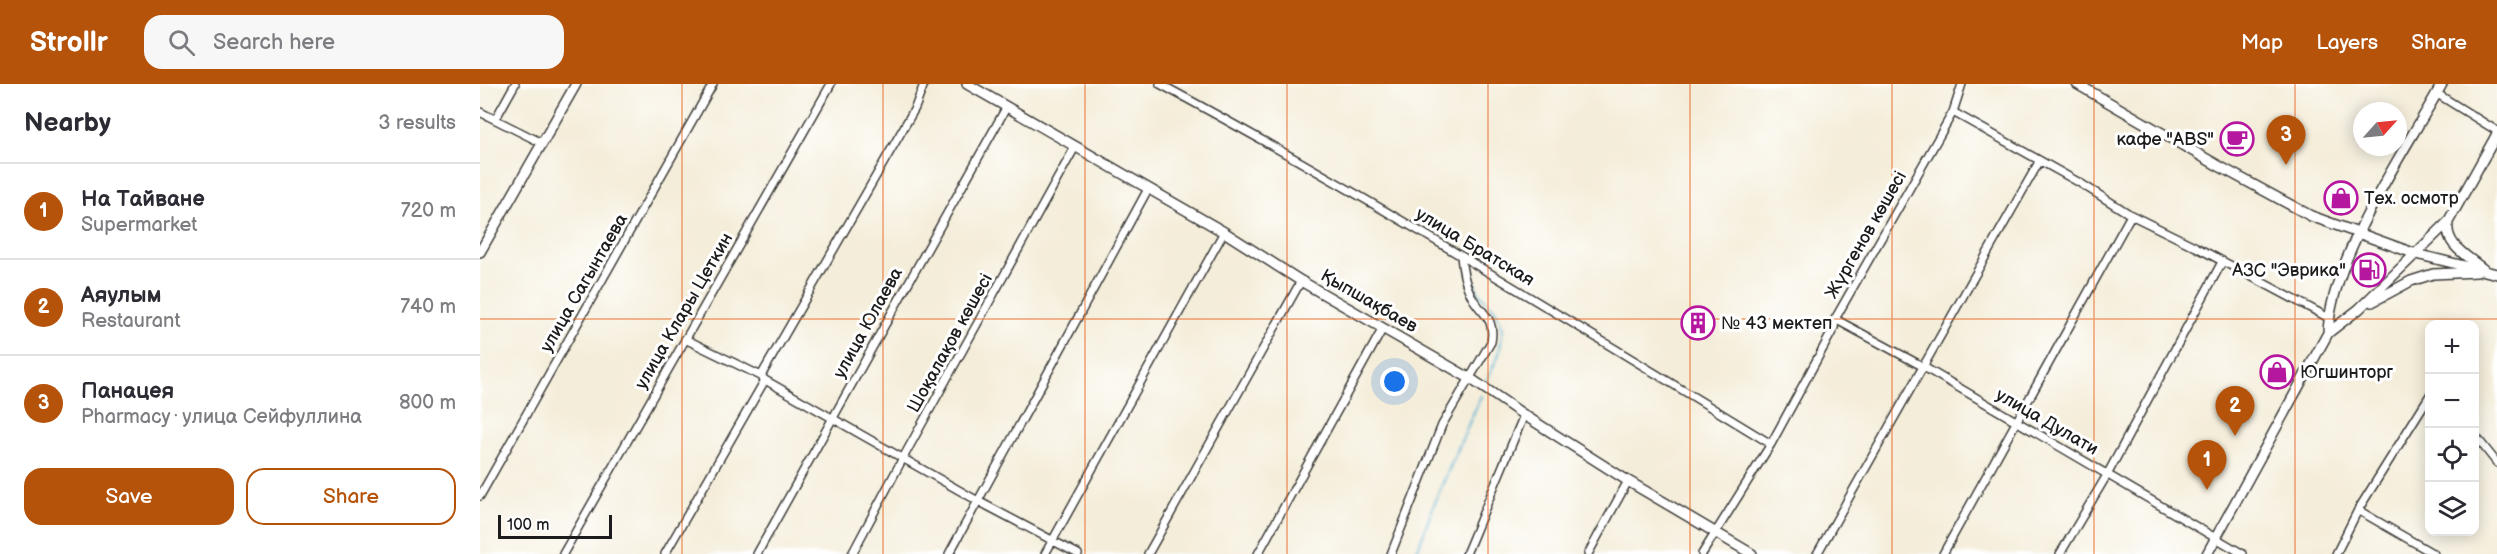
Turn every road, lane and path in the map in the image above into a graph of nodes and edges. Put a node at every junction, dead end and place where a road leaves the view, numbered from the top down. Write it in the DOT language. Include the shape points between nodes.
graph roads {
  1 [pos="515,84"];
  2 [pos="576,84"];
  3 [pos="714,84"];
  4 [pos="831,84"];
  5 [pos="924,84"];
  6 [pos="967,84"];
  7 [pos="1160,84"];
  8 [pos="1962,84"];
  9 [pos="2077,84"];
  10 [pos="2442,84"];
  11 [pos="2436,93"];
  12 [pos="1006,108"];
  13 [pos="480,112"];
  14 [pos="1953,112"];
  15 [pos="496,118"];
  16 [pos="2497,132"];
  17 [pos="542,143"];
  18 [pos="1076,147"];
  19 [pos="2039,162"];
  20 [pos="1148,189"];
  21 [pos="2132,215"];
  22 [pos="2448,222"];
  23 [pos="1224,232"];
  24 [pos="2358,233"];
  25 [pos="480,252"];
  26 [pos="2416,254"];
  27 [pos="1461,256"];
  28 [pos="2222,262"];
  29 [pos="2486,271"];
  30 [pos="2497,274"];
  31 [pos="1301,281"];
  32 [pos="2359,309"];
  33 [pos="2329,318"];
  34 [pos="1835,319"];
  35 [pos="1383,328"];
  36 [pos="2328,333"];
  37 [pos="685,339"];
  38 [pos="1923,366"];
  39 [pos="763,378"];
  40 [pos="1471,378"];
  41 [pos="2425,403"];
  42 [pos="1524,415"];
  43 [pos="833,417"];
  44 [pos="2018,422"];
  45 [pos="2479,439"];
  46 [pos="1771,444"];
  47 [pos="903,458"];
  48 [pos="2497,463"];
  49 [pos="2108,475"];
  50 [pos="1628,481"];
  51 [pos="480,496"];
  52 [pos="978,501"];
  53 [pos="2358,510"];
  54 [pos="1715,532"];
  55 [pos="2216,539"];
  56 [pos="1053,540"];
  57 [pos="563,554"];
  58 [pos="666,554"];
  59 [pos="757,554"];
  60 [pos="852,554"];
  61 [pos="949,554"];
  62 [pos="1045,554"];
  63 [pos="1078,554"];
  64 [pos="1148,554"];
  65 [pos="1258,554"];
  66 [pos="1391,554"];
  67 [pos="1466,554"];
  68 [pos="1588,554"];
  69 [pos="1702,554"];
  70 [pos="1752,554"];
  71 [pos="1817,554"];
  72 [pos="1943,554"];
  73 [pos="2061,554"];
  74 [pos="2207,554"];
  75 [pos="2243,554"];
  76 [pos="2336,554"];
  77 [pos="2434,554"];
  1 -- 15 [label="street"];
  2 -- 17 [label="street"];
  3 -- 51 [label="street, улица Сагынтаева"];
  4 -- 37 [label="street, улица Клары Цеткин"];
  5 -- 39 [label="street" via="915,108"];
  6 -- 12 [label="street, Қыпшақбаев"];
  7 -- 27 [label="street, улица Братская"];
  8 -- 14 [label="street, Жүргенов көшесі"];
  9 -- 24 [label="street" via="2311,216"];
  10 -- 11 [label="street"];
  11 -- 16 [label="street"];
  11 -- 24 [label="street"];
  12 -- 18 [label="street, Қыпшақбаев"];
  12 -- 43 [label="street, улица Юлаева"];
  13 -- 15 [label="street"];
  14 -- 19 [label="street"];
  14 -- 34 [label="street, Жүргенов көшесі"];
  15 -- 17 [label="street"];
  16 -- 22 [label="street"];
  17 -- 25 [label="street"];
  18 -- 20 [label="street, Қыпшақбаев"];
  18 -- 47 [label="street, Шоқалақов көшесі"];
  19 -- 21 [label="street"];
  19 -- 38 [label="street"];
  20 -- 23 [label="street, Қыпшақбаев"];
  20 -- 52 [label="street"];
  21 -- 28 [label="street"];
  21 -- 44 [label="street"];
  22 -- 26 [label="street"];
  22 -- 29 [label="street" via="2446,232 2451,242"];
  23 -- 31 [label="street, Қыпшақбаев"];
  23 -- 56 [label="street"];
  24 -- 26 [label="street"];
  24 -- 33 [label="street"];
  26 -- 29 [label="street"];
  26 -- 32 [label="street"];
  27 -- 40 [label="street" via="1470,295 1493,329 1491,342"];
  27 -- 46 [label="street, улица Братская"];
  28 -- 33 [label="street"];
  28 -- 49 [label="street"];
  29 -- 30 [label="street"];
  29 -- 32 [label="street" via="2433,274 2411,281"];
  31 -- 35 [label="street, Қыпшақбаев"];
  31 -- 64 [label="street"];
  32 -- 36 [label="street"];
  33 -- 36 [label="street"];
  34 -- 38 [label="street, улица Дулати"];
  34 -- 46 [label="street, Жүргенов көшесі" via="1834,328"];
  35 -- 40 [label="street, Қыпшақбаев"];
  35 -- 65 [label="street"];
  36 -- 55 [label="street"];
  37 -- 39 [label="street"];
  37 -- 57 [label="street, улица Клары Цеткин"];
  38 -- 44 [label="street, улица Дулати"];
  38 -- 71 [label="street"];
  39 -- 43 [label="street"];
  39 -- 58 [label="street"];
  40 -- 42 [label="street, Қыпшақбаев"];
  40 -- 66 [label="street" via="1442,425"];
  41 -- 53 [label="street"];
  42 -- 50 [label="street, Қыпшақбаев"];
  42 -- 67 [label="street"];
  43 -- 47 [label="street"];
  43 -- 59 [label="street, улица Юлаева"];
  44 -- 49 [label="street, улица Дулати"];
  44 -- 72 [label="street"];
  45 -- 48 [label="street"];
  46 -- 54 [label="street, Жүргенов көшесі"];
  47 -- 52 [label="street"];
  47 -- 60 [label="street, Шоқалақов көшесі"];
  49 -- 55 [label="street, улица Дулати"];
  49 -- 73 [label="street"];
  50 -- 54 [label="street, Қыпшақбаев"];
  50 -- 68 [label="street"];
  52 -- 56 [label="street"];
  52 -- 61 [label="street"];
  53 -- 76 [label="street"];
  53 -- 77 [label="street"];
  54 -- 69 [label="street, Жүргенов көшесі"];
  54 -- 70 [label="street, Қыпшақбаев"];
  55 -- 74 [label="street"];
  55 -- 75 [label="street, улица Дулати"];
  56 -- 62 [label="street"];
  56 -- 63 [label="street"];
}
